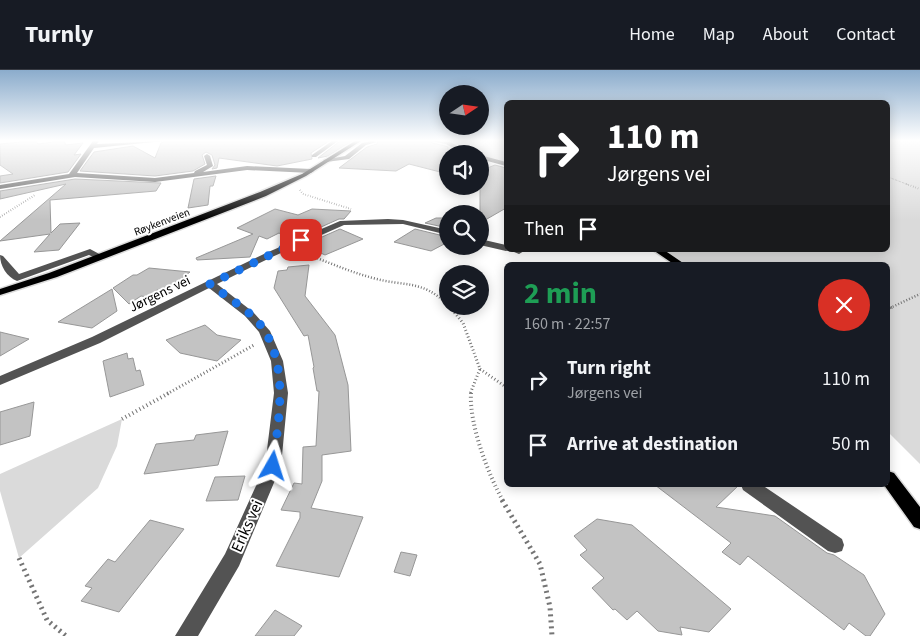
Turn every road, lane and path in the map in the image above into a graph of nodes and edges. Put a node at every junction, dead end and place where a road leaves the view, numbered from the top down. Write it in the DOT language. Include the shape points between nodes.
graph roads {
  1 [pos="76,167"];
  2 [pos="208,167"];
  3 [pos="316,167"];
  4 [pos="311,171"];
  5 [pos="74,176"];
  6 [pos="62,178"];
  7 [pos="890,178"];
  8 [pos="155,180"];
  9 [pos="304,185"];
  10 [pos="0,187"];
  11 [pos="920,188"];
  12 [pos="0,217"];
  13 [pos="358,221"];
  14 [pos="439,231"];
  15 [pos="489,244"];
  16 [pos="286,247"];
  17 [pos="504,248"];
  18 [pos="661,252"];
  19 [pos="100,257"];
  20 [pos="0,258"];
  21 [pos="676,262"];
  22 [pos="210,284"];
  23 [pos="0,292"];
  24 [pos="920,294"];
  25 [pos="439,298"];
  26 [pos="890,308"];
  27 [pos="456,315"];
  28 [pos="267,337"];
  29 [pos="480,369"];
  30 [pos="0,381"];
  31 [pos="504,385"];
  32 [pos="122,419"];
  33 [pos="890,481"];
  34 [pos="751,487"];
  35 [pos="920,521"];
  36 [pos="835,545"];
  37 [pos="20,558"];
  38 [pos="66,636"];
  39 [pos="186,636"];
  40 [pos="552,636"];
  1 -- 5 [label="street" via="72,173"];
  2 -- 8 [label="street"];
  3 -- 4 [label="main road, Røykenveien"];
  4 -- 8 [label="street" via="247,168"];
  4 -- 19 [label="main road, Røykenveien" via="250,200"];
  5 -- 6 [label="street"];
  5 -- 8 [label="street"];
  6 -- 10 [label="street"];
  6 -- 12 [label="path"];
  7 -- 11 [label="path"];
  9 -- 13 [label="path" via="300,192 353,210 358,214"];
  13 -- 14 [label="street, Jørgens vei" via="403,222"];
  13 -- 16 [label="street, Jørgens vei" via="343,223"];
  15 -- 17 [label="street"];
  16 -- 22 [label="street, Jørgens vei"];
  16 -- 25 [label="path" via="381,281 426,287"];
  18 -- 21 [label="main road"];
  19 -- 20 [label="street" via="90,252 17,278"];
  19 -- 23 [label="main road, Røykenveien"];
  22 -- 28 [label="street, Eriks vei" via="249,314"];
  22 -- 30 [label="street, Jørgens vei" via="96,340"];
  24 -- 26 [label="path"];
  27 -- 29 [label="path" via="463,323"];
  28 -- 32 [label="path"];
  28 -- 39 [label="street, Eriks vei" via="277,362 281,393 273,466 232,560"];
  29 -- 31 [label="path"];
  29 -- 40 [label="path" via="470,394 478,439 491,479 540,564 550,607"];
  33 -- 35 [label="main road"];
  34 -- 36 [label="street"];
  37 -- 38 [label="path" via="47,620"];
}
